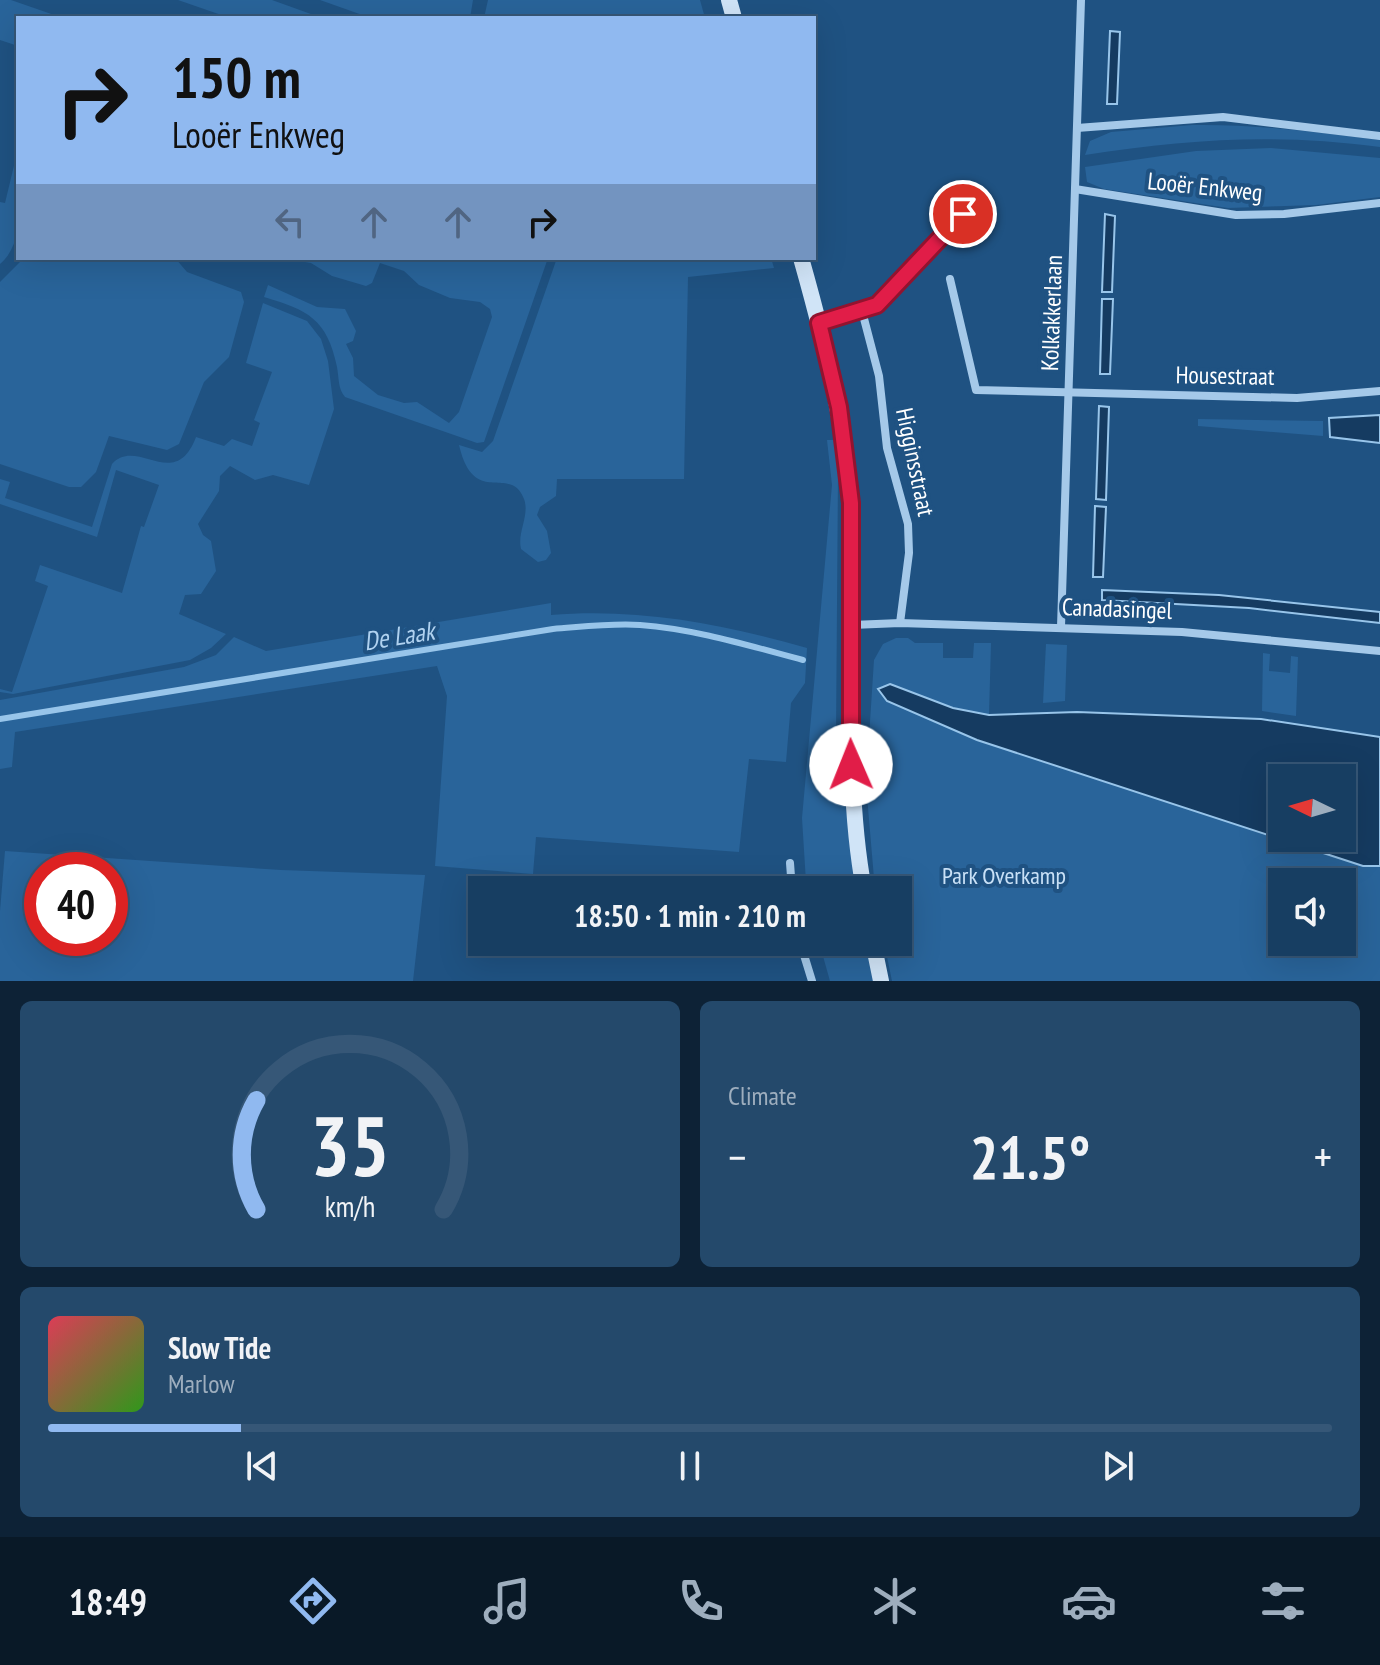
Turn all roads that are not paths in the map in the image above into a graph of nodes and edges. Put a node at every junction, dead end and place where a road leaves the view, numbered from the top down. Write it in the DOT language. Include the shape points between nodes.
graph roads {
  1 [pos="1081,0"];
  2 [pos="1077,128"];
  3 [pos="1380,136"];
  4 [pos="1075,189"];
  5 [pos="1380,203"];
  6 [pos="963,214"];
  7 [pos="802,260"];
  8 [pos="950,279"];
  9 [pos="862,311"];
  10 [pos="819,323"];
  11 [pos="1380,391"];
  12 [pos="1069,392"];
  13 [pos="900,623"];
  14 [pos="852,625"];
  15 [pos="1061,627"];
  16 [pos="1380,651"];
  17 [pos="790,863"];
  18 [pos="791,876"];
  19 [pos="863,876"];
  20 [pos="804,956"];
  21 [pos="876,956"];
  22 [pos="812,981"];
  23 [pos="881,981"];
  1 -- 2 [label="street, Kolkakkerlaan"];
  2 -- 3 [label="street" via="1223,117"];
  2 -- 4 [label="street, Kolkakkerlaan"];
  4 -- 5 [label="street, Looër Enkweg" via="1236,215"];
  4 -- 12 [label="street, Kolkakkerlaan"];
  6 -- 9 [label="street" via="887,296"];
  7 -- 10 [label="street"];
  8 -- 12 [label="street, Housestraat" via="976,390"];
  9 -- 10 [label="street"];
  9 -- 13 [label="street, Higginsstraat" via="879,376 887,448 908,524"];
  10 -- 14 [label="street" via="847,457"];
  11 -- 12 [label="street, Housestraat" via="1297,398"];
  12 -- 15 [label="street, Kolkakkerlaan"];
  13 -- 14 [label="street, Canadasingel"];
  13 -- 15 [label="street, Canadasingel"];
  14 -- 19 [label="street" via="851,765"];
  15 -- 16 [label="street, Canadasingel" via="1242,636"];
  17 -- 18 [label="street"];
  20 -- 22 [label="street"];
  21 -- 23 [label="street"];
}
